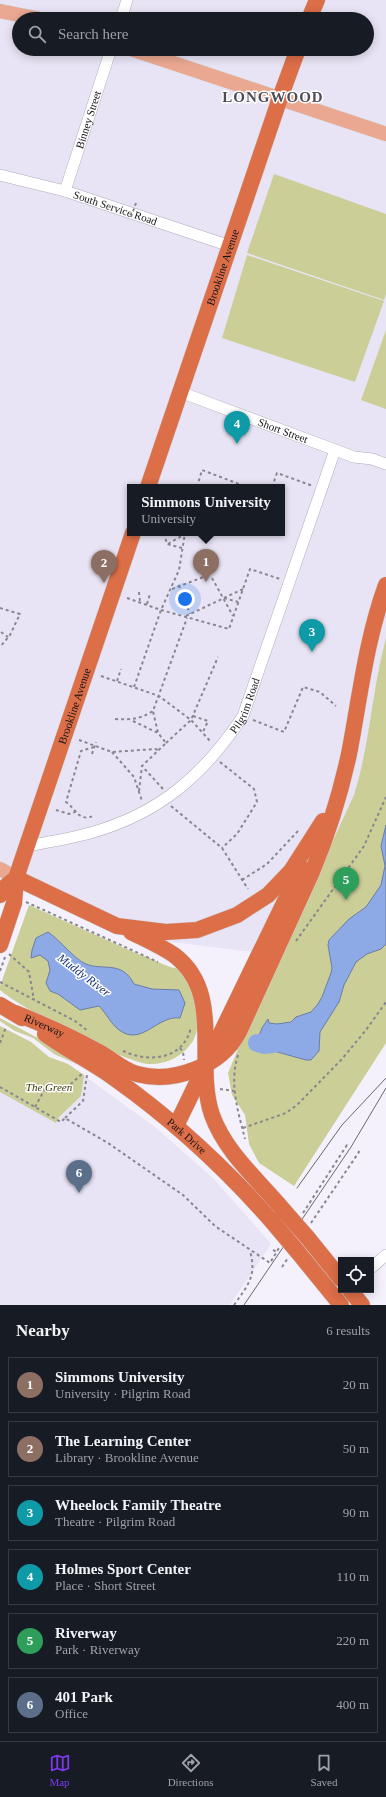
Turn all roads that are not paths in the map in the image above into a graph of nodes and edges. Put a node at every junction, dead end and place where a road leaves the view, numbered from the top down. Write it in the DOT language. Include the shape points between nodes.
graph roads {
  1 [pos="127,0"];
  2 [pos="316,0"];
  3 [pos="0,11"];
  4 [pos="123,12"];
  5 [pos="312,12"];
  6 [pos="12,13"];
  7 [pos="109,56"];
  8 [pos="152,56"];
  9 [pos="295,56"];
  10 [pos="280,98"];
  11 [pos="386,134"];
  12 [pos="0,175"];
  13 [pos="65,191"];
  14 [pos="230,246"];
  15 [pos="180,392"];
  16 [pos="335,450"];
  17 [pos="386,464"];
  18 [pos="149,484"];
  19 [pos="132,536"];
  20 [pos="386,585"];
  21 [pos="340,786"];
  22 [pos="318,830"];
  23 [pos="27,846"];
  24 [pos="0,869"];
  25 [pos="16,878"];
  26 [pos="0,895"];
  27 [pos="117,926"];
  28 [pos="3,948"];
  29 [pos="0,1005"];
  30 [pos="14,1013"];
  31 [pos="204,1065"];
  32 [pos="176,1126"];
  33 [pos="386,1255"];
  34 [pos="374,1265"];
  35 [pos="338,1275"];
  36 [pos="352,1293"];
  37 [pos="339,1297"];
  38 [pos="362,1305"];
  1 -- 4 [label="street"];
  2 -- 5 [label="highway"];
  3 -- 6 [label="main road"];
  7 -- 13 [label="street, Binney Street"];
  8 -- 10 [label="main road"];
  9 -- 10 [label="highway, Brookline Avenue"];
  10 -- 11 [label="main road"];
  10 -- 14 [label="highway, Brookline Avenue"];
  12 -- 13 [label="street, South Service Road"];
  13 -- 14 [label="street, South Service Road"];
  14 -- 15 [label="highway, Brookline Avenue"];
  15 -- 16 [label="street, Short Street"];
  15 -- 18 [label="highway, Brookline Avenue"];
  16 -- 17 [label="street, Short Street"];
  16 -- 23 [label="street, Pilgrim Road" via="243,716 226,742 202,769 173,794 151,808 90,833"];
  19 -- 23 [label="highway, Brookline Avenue"];
  20 -- 21 [label="highway, Riverway" via="367,654 349,755"];
  21 -- 22 [label="highway, Riverway"];
  21 -- 31 [label="highway, Riverway" via="314,868 239,1032 225,1051"];
  22 -- 27 [label="highway, Riverway" via="282,882 263,899 237,915 213,925 180,932 158,932"];
  22 -- 31 [label="highway"];
  23 -- 25 [label="highway, Brookline Avenue"];
  24 -- 25 [label="main road"];
  25 -- 26 [label="highway, Brookline Avenue"];
  25 -- 27 [label="highway, Riverway"];
  25 -- 28 [label="highway, Brookline Avenue" via="14,903"];
  27 -- 31 [label="highway, Park Drive" via="168,952 192,975 204,1005"];
  29 -- 30 [label="highway, Park Drive"];
  30 -- 31 [label="highway, Riverway" via="62,1033 136,1074 167,1076"];
  30 -- 32 [label="highway, Park Drive" via="110,1075"];
  31 -- 32 [label="highway"];
  31 -- 35 [label="highway, Park Drive, bridge" via="210,1107 222,1138 307,1233"];
  32 -- 37 [label="highway, Park Drive, bridge" via="220,1166 270,1219 294,1253"];
  33 -- 34 [label="street"];
  36 -- 38 [label="highway"];
}
